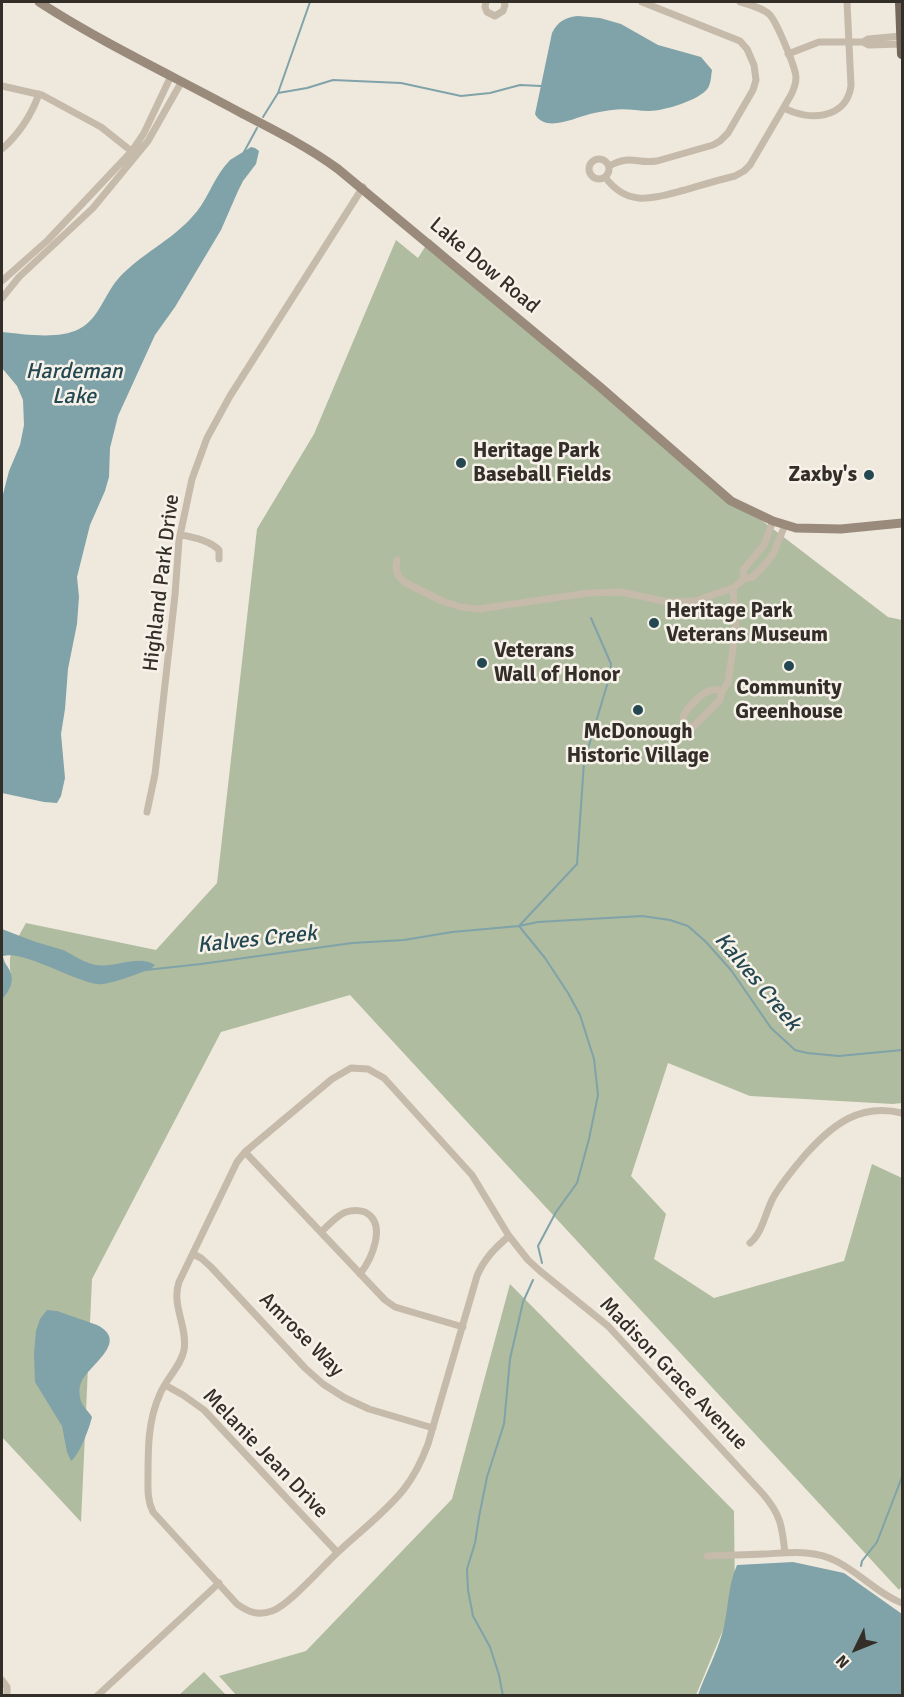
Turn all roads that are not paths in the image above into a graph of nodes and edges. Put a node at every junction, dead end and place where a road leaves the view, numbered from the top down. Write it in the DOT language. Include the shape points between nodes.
graph roads {
  1 [pos="39,2"];
  2 [pos="486,2"];
  3 [pos="504,2"];
  4 [pos="642,2"];
  5 [pos="740,2"];
  6 [pos="847,2"];
  7 [pos="900,2"];
  8 [pos="755,4"];
  9 [pos="849,43"];
  10 [pos="902,44"];
  11 [pos="788,54"];
  12 [pos="171,76"];
  13 [pos="182,81"];
  14 [pos="2,86"];
  15 [pos="39,94"];
  16 [pos="784,108"];
  17 [pos="2,149"];
  18 [pos="134,153"];
  19 [pos="609,166"];
  20 [pos="605,177"];
  21 [pos="363,187"];
  22 [pos="2,281"];
  23 [pos="2,298"];
  24 [pos="773,521"];
  25 [pos="901,523"];
  26 [pos="785,525"];
  27 [pos="181,535"];
  28 [pos="765,542"];
  29 [pos="776,547"];
  30 [pos="219,559"];
  31 [pos="397,560"];
  32 [pos="744,579"];
  33 [pos="733,588"];
  34 [pos="722,692"];
  35 [pos="692,729"];
  36 [pos="685,735"];
  37 [pos="147,812"];
  38 [pos="903,1113"];
  39 [pos="245,1152"];
  40 [pos="321,1232"];
  41 [pos="509,1236"];
  42 [pos="750,1243"];
  43 [pos="193,1254"];
  44 [pos="360,1274"];
  45 [pos="463,1327"];
  46 [pos="165,1385"];
  47 [pos="434,1428"];
  48 [pos="337,1552"];
  49 [pos="785,1553"];
  50 [pos="707,1556"];
  51 [pos="219,1583"];
  52 [pos="903,1603"];
  53 [pos="2,1680"];
  54 [pos="7,1695"];
  55 [pos="97,1695"];
  1 -- 12 [label="street, Lake Dow Road"];
  2 -- 3 [label="street" via="487,12 495,16 503,11"];
  4 -- 19 [label="street" via="740,41 755,68 756,82 728,133 717,143 657,161 625,159"];
  5 -- 8 [label="street"];
  6 -- 9 [label="street"];
  7 -- 10 [label="main road"];
  8 -- 11 [label="street" via="772,18"];
  9 -- 10 [label="street" via="868,39"];
  9 -- 11 [label="street" via="819,42"];
  9 -- 16 [label="street" via="851,86 842,105 830,113 808,116"];
  11 -- 16 [label="street" via="796,79"];
  12 -- 13 [label="street, Lake Dow Road"];
  12 -- 18 [label="street"];
  13 -- 18 [label="street" via="153,133"];
  13 -- 21 [label="street, Lake Dow Road" via="320,156"];
  14 -- 15 [label="street"];
  15 -- 17 [label="street" via="25,124"];
  15 -- 18 [label="street" via="101,127"];
  16 -- 20 [label="street" via="750,165 737,175 650,199 623,194"];
  18 -- 22 [label="street"];
  18 -- 23 [label="street" via="88,214 23,273"];
  19 -- 20 [label="street"];
  19 -- 20 [label="street" via="600,159 590,165 593,177"];
  21 -- 24 [label="street, Lake Dow Road" via="731,501"];
  21 -- 27 [label="street, Highland Park Drive" via="207,438 192,479"];
  24 -- 26 [label="street, Lake Dow Road"];
  24 -- 28 [label="street"];
  25 -- 26 [label="street, Lake Dow Road" via="830,530"];
  26 -- 29 [label="street"];
  27 -- 30 [label="street" via="214,544"];
  27 -- 37 [label="street, Highland Park Drive" via="155,774"];
  28 -- 29 [label="street"];
  28 -- 32 [label="street" via="743,570"];
  29 -- 32 [label="street" via="753,577"];
  31 -- 33 [label="street" via="398,575 407,584 442,601 479,609 588,593 621,592 668,602 695,601"];
  32 -- 33 [label="street"];
  33 -- 34 [label="street" via="736,627 728,683"];
  34 -- 35 [label="street" via="720,700"];
  34 -- 35 [label="street" via="704,693 686,713 683,717"];
  35 -- 36 [label="street"];
  38 -- 42 [label="street" via="885,1110 851,1116 830,1130 789,1173"];
  39 -- 40 [label="street"];
  39 -- 41 [label="street, Madison Grace Avenue" via="342,1072 368,1069 384,1078 472,1175"];
  39 -- 43 [label="street, Madison Grace Avenue"];
  40 -- 44 [label="street"];
  40 -- 44 [label="street" via="347,1211 358,1210 371,1217 376,1239"];
  41 -- 45 [label="street, Madison Grace Avenue" via="481,1268"];
  41 -- 49 [label="street, Madison Grace Avenue" via="540,1271 608,1326 763,1494 779,1517"];
  43 -- 46 [label="street, Madison Grace Avenue" via="176,1294 183,1353"];
  43 -- 47 [label="street, Amrose Way" via="211,1267 323,1384 369,1409"];
  44 -- 45 [label="street" via="395,1307"];
  45 -- 47 [label="street, Madison Grace Avenue"];
  46 -- 48 [label="street, Melanie Jean Drive" via="208,1414"];
  46 -- 51 [label="street, Madison Grace Avenue" via="154,1410 149,1437 149,1505"];
  47 -- 48 [label="street, Madison Grace Avenue" via="422,1460 404,1488"];
  48 -- 51 [label="street, Madison Grace Avenue" via="286,1602 269,1612 257,1614 244,1609"];
  49 -- 50 [label="street"];
  49 -- 52 [label="street" via="808,1552 828,1557"];
  51 -- 55 [label="street"];
  53 -- 54 [label="street"];
}
